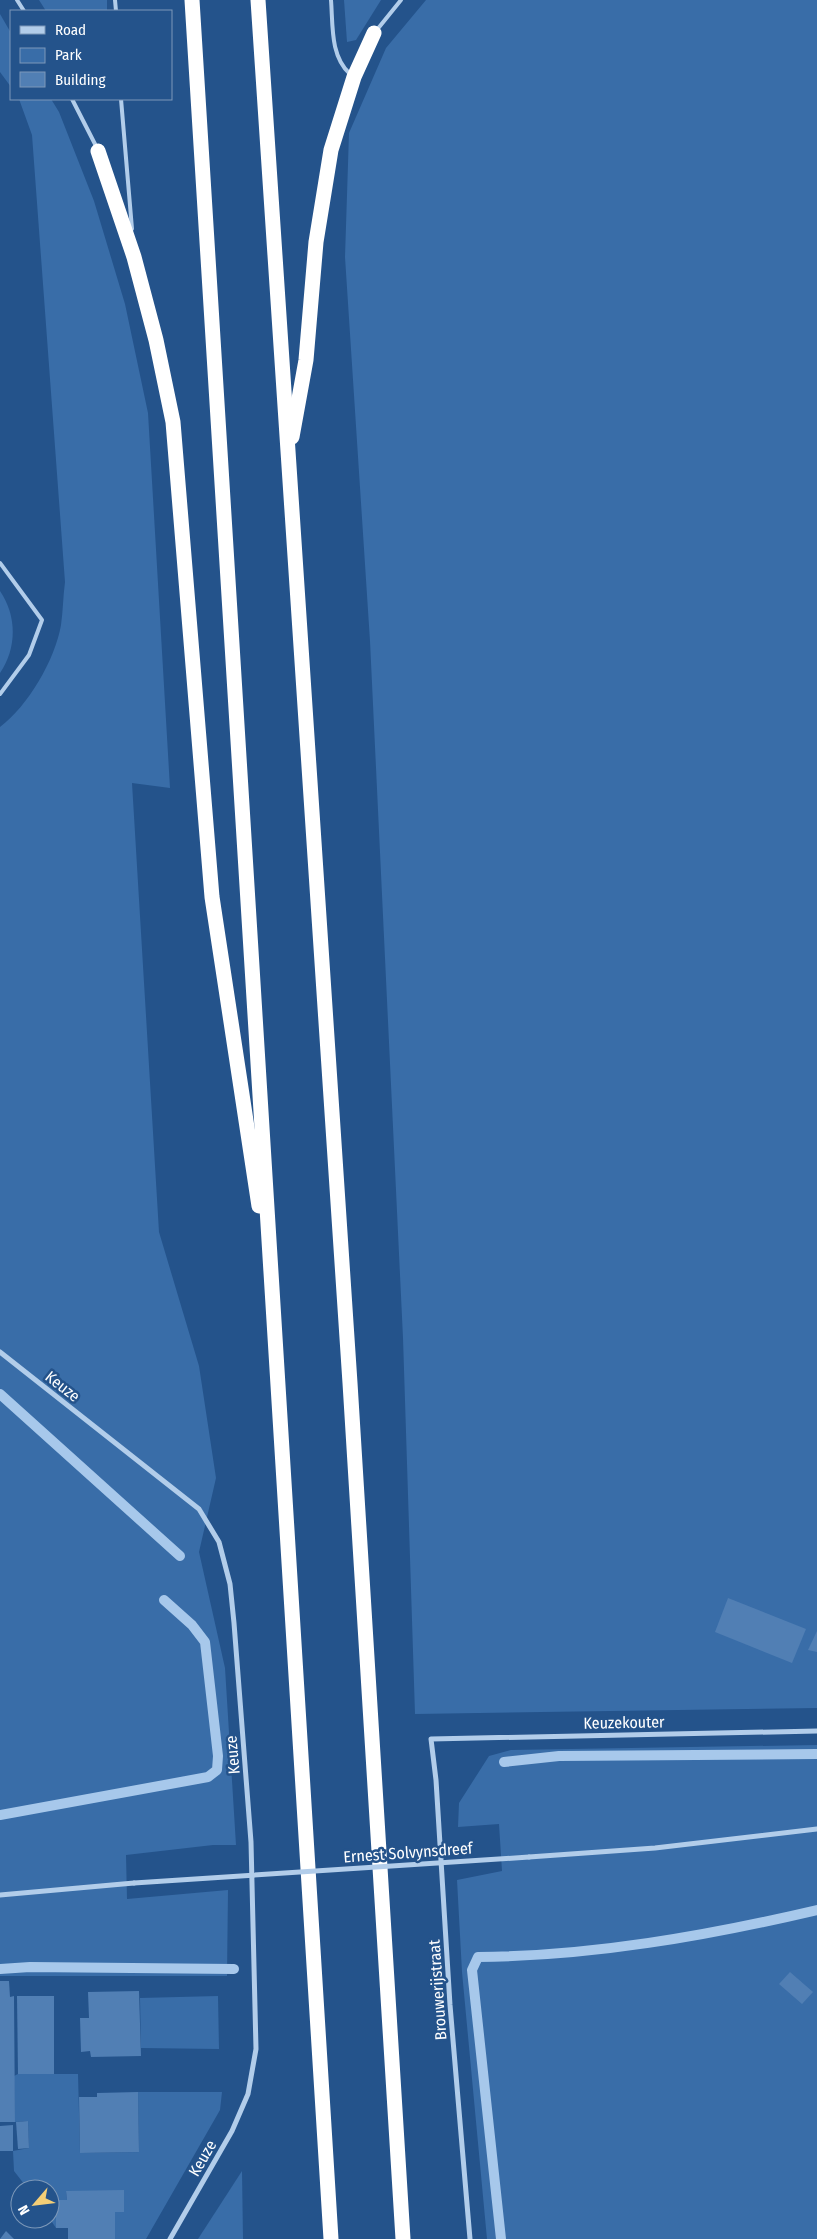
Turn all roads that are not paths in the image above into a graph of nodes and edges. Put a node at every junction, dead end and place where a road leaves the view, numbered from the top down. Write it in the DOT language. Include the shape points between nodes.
graph roads {
  1 [pos="192,0"];
  2 [pos="258,0"];
  3 [pos="331,0"];
  4 [pos="401,0"];
  5 [pos="374,33"];
  6 [pos="354,78"];
  7 [pos="72,100"];
  8 [pos="121,100"];
  9 [pos="98,151"];
  10 [pos="134,257"];
  11 [pos="288,461"];
  12 [pos="0,563"];
  13 [pos="0,694"];
  14 [pos="274,1301"];
  15 [pos="0,1352"];
  16 [pos="817,1731"];
  17 [pos="431,1739"];
  18 [pos="817,1829"];
  19 [pos="0,1895"];
  20 [pos="170,2239"];
  21 [pos="331,2239"];
  22 [pos="403,2239"];
  23 [pos="470,2239"];
  1 -- 14 [label="highway"];
  2 -- 11 [label="highway"];
  3 -- 6 [label="lane" via="336,52 343,68"];
  4 -- 5 [label="lane"];
  5 -- 6 [label="highway"];
  6 -- 11 [label="highway" via="330,159 316,242 306,360"];
  7 -- 9 [label="lane"];
  8 -- 10 [label="lane"];
  9 -- 10 [label="highway"];
  10 -- 14 [label="highway" via="173,422 212,897"];
  11 -- 22 [label="highway"];
  12 -- 13 [label="lane" via="42,620 28,655"];
  14 -- 21 [label="highway"];
  15 -- 20 [label="street, Keuze" via="199,1509 219,1542 230,1584 251,1842 256,2049 248,2094 232,2131"];
  16 -- 17 [label="street, Keuzekouter"];
  17 -- 23 [label="street, Brouwerijstraat"];
  18 -- 19 [label="street, Ernest Solvynsdreef, bridge" via="655,1848"];
}
